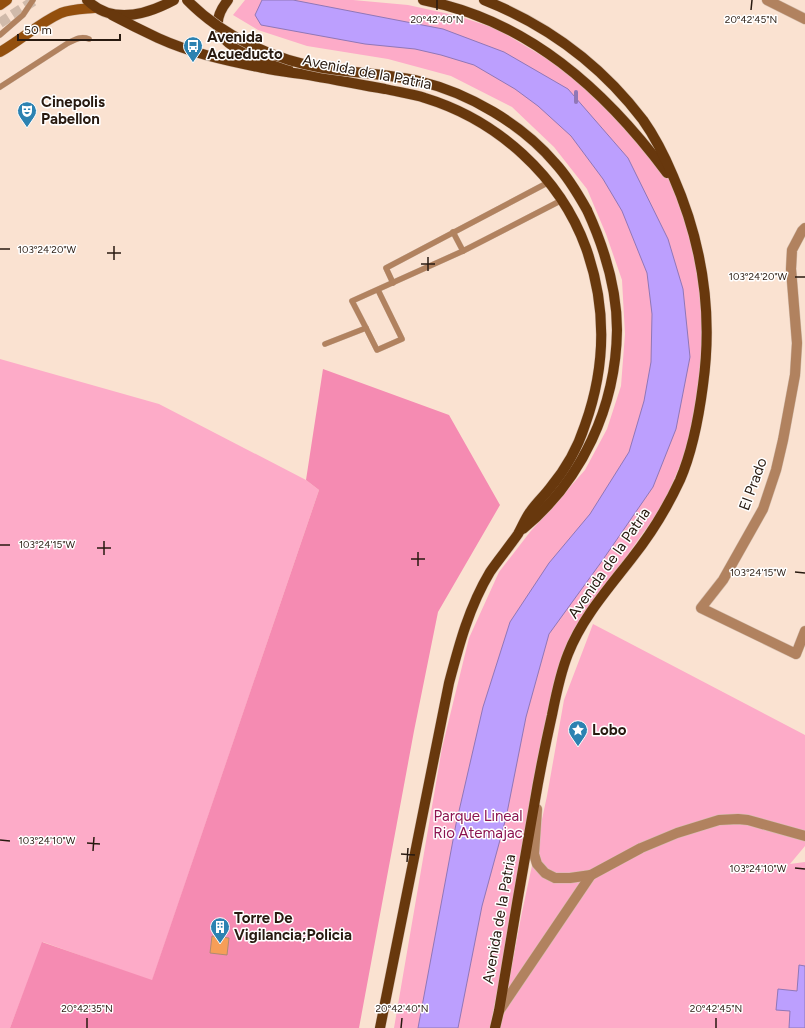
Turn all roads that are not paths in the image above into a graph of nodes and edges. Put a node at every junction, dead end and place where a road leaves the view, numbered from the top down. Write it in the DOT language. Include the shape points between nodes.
graph roads {
  1 [pos="6,0"];
  2 [pos="33,0"];
  3 [pos="86,0"];
  4 [pos="174,0"];
  5 [pos="187,0"];
  6 [pos="228,0"];
  7 [pos="423,0"];
  8 [pos="484,0"];
  9 [pos="767,0"];
  10 [pos="0,5"];
  11 [pos="94,8"];
  12 [pos="112,15"];
  13 [pos="805,19"];
  14 [pos="0,35"];
  15 [pos="89,39"];
  16 [pos="0,52"];
  17 [pos="312,75"];
  18 [pos="0,87"];
  19 [pos="550,182"];
  20 [pos="678,188"];
  21 [pos="562,200"];
  22 [pos="805,228"];
  23 [pos="453,232"];
  24 [pos="463,251"];
  25 [pos="393,283"];
  26 [pos="378,290"];
  27 [pos="366,328"];
  28 [pos="326,344"];
  29 [pos="518,533"];
  30 [pos="805,631"];
  31 [pos="541,765"];
  32 [pos="805,836"];
  33 [pos="591,875"];
  34 [pos="499,1011"];
  35 [pos="380,1028"];
  36 [pos="495,1028"];
  1 -- 10 [label="main road"];
  2 -- 14 [label="lane" via="23,15"];
  3 -- 11 [label="main road"];
  4 -- 12 [label="main road" via="148,12"];
  5 -- 29 [label="main road, Avenida de la Patria, bridge" via="224,30 279,57 322,68 417,80 448,89 480,104 511,124 541,148 567,177 587,210 604,252 613,289 617,329 614,372 606,406 578,466 536,518"];
  6 -- 17 [label="main road" via="218,23 219,32 224,40 252,55"];
  7 -- 20 [label="main road, Avenida de la Patria" via="479,16 518,34 548,52 605,100 639,137"];
  8 -- 20 [label="main road, Avenida de la Patria" via="536,24 571,47 609,80 643,121 665,157"];
  9 -- 13 [label="street"];
  11 -- 12 [label="main road, Avenida de la Patria"];
  11 -- 16 [label="main road" via="61,13"];
  12 -- 17 [label="main road, Avenida de la Patria" via="193,51 264,69"];
  15 -- 18 [label="lane" via="78,38 68,43"];
  17 -- 19 [label="main road, Avenida de la Patria" via="424,97 463,112 496,132 528,158"];
  19 -- 21 [label="main road, Avenida de la Patria"];
  19 -- 23 [label="lane"];
  20 -- 31 [label="main road, Avenida de la Patria" via="690,218 698,249 705,293 706,346 698,417 681,477 662,514 634,556 584,621 568,654"];
  21 -- 24 [label="lane"];
  21 -- 29 [label="main road, Avenida de la Patria" via="582,236 592,266 601,316 601,362 595,394 581,435 569,460 530,512"];
  22 -- 30 [label="street, El Prado" via="792,250 797,342 795,375 776,470 763,509 723,580 701,608 796,654"];
  23 -- 24 [label="lane"];
  23 -- 25 [label="lane" via="386,268"];
  24 -- 25 [label="lane"];
  25 -- 26 [label="lane"];
  26 -- 27 [label="lane" via="352,302"];
  26 -- 27 [label="lane" via="402,339 377,350"];
  27 -- 28 [label="lane"];
  29 -- 35 [label="main road, Avenida de la Patria" via="490,572 461,637"];
  31 -- 33 [label="street" via="534,854 537,864 545,873 555,878"];
  31 -- 34 [label="main road, Avenida de la Patria"];
  32 -- 33 [label="street" via="748,820 719,820 641,848"];
  33 -- 34 [label="street"];
  34 -- 36 [label="main road, Avenida de la Patria"];
}
